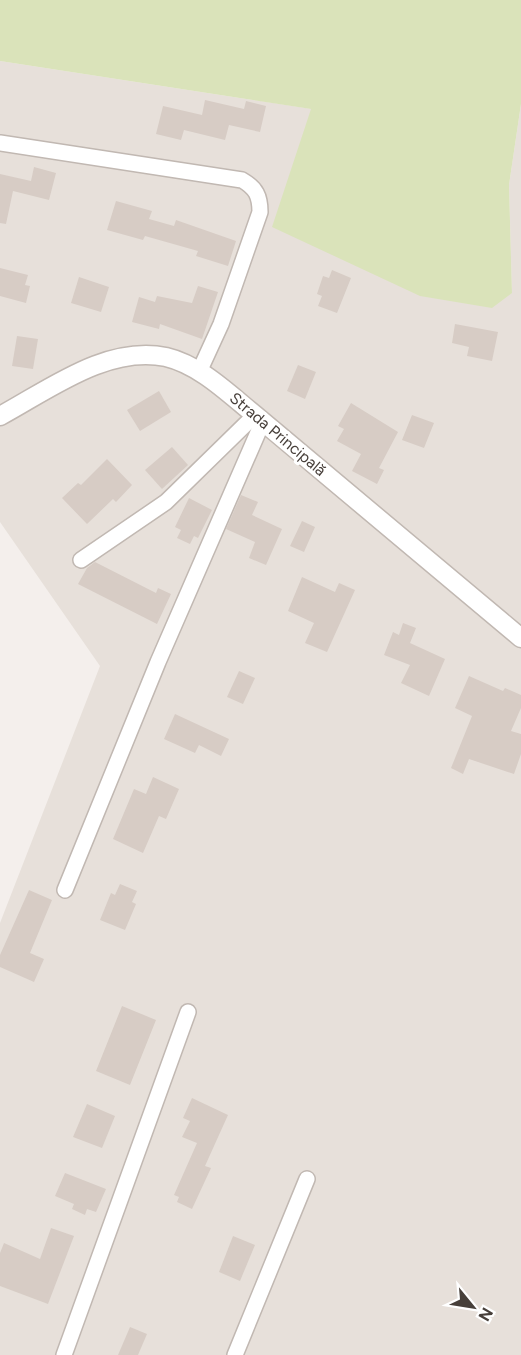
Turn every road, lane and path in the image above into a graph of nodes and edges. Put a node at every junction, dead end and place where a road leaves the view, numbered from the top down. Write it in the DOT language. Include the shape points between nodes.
graph roads {
  1 [pos="0,143"];
  2 [pos="199,372"];
  3 [pos="0,416"];
  4 [pos="259,418"];
  5 [pos="81,560"];
  6 [pos="521,638"];
  7 [pos="65,890"];
  8 [pos="188,1012"];
  9 [pos="307,1179"];
  10 [pos="64,1355"];
  11 [pos="235,1355"];
  1 -- 2 [label="street" via="242,180 253,186 260,198 260,212"];
  2 -- 3 [label="street, Strada Principală" via="167,357 121,357 82,371"];
  2 -- 4 [label="street, Strada Principală"];
  4 -- 5 [label="street" via="166,502"];
  4 -- 6 [label="street, Strada Principală"];
  4 -- 7 [label="street"];
  8 -- 10 [label="street"];
  9 -- 11 [label="street"];
}
